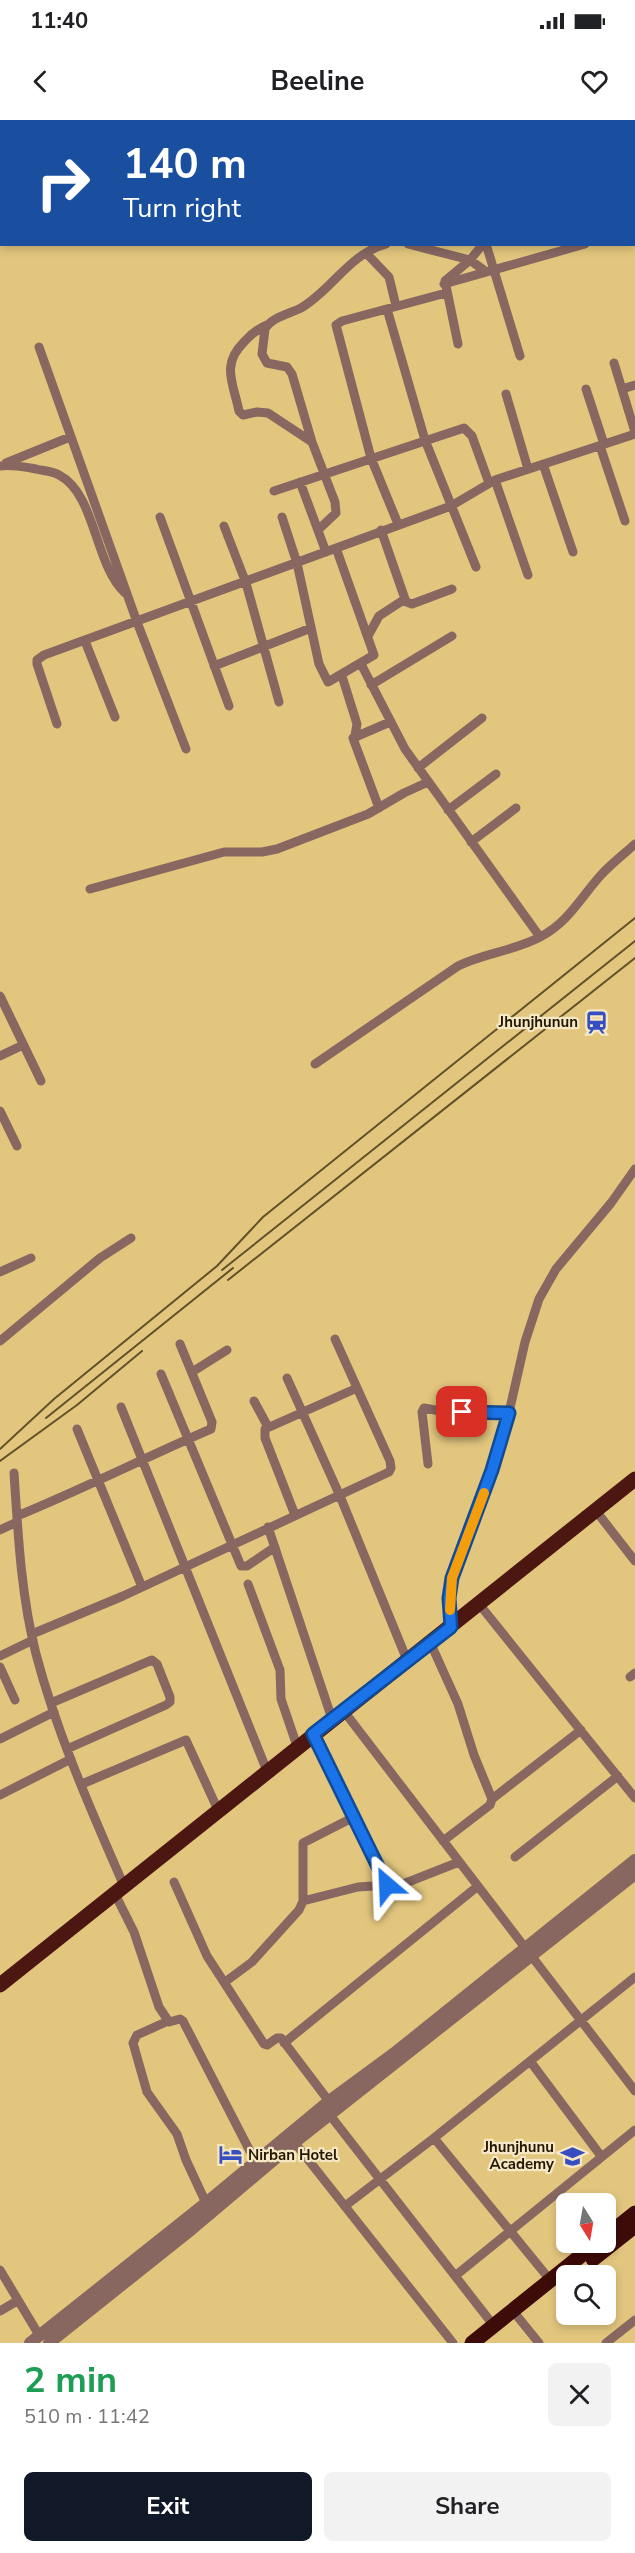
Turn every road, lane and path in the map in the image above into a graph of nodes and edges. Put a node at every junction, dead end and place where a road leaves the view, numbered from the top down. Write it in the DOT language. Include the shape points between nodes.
graph roads {
  1 [pos="382,246"];
  2 [pos="416,246"];
  3 [pos="483,246"];
  4 [pos="485,246"];
  5 [pos="545,246"];
  6 [pos="578,246"];
  7 [pos="366,252"];
  8 [pos="548,255"];
  9 [pos="470,260"];
  10 [pos="489,271"];
  11 [pos="445,288"];
  12 [pos="392,308"];
  13 [pos="267,325"];
  14 [pos="458,344"];
  15 [pos="39,347"];
  16 [pos="519,356"];
  17 [pos="614,363"];
  18 [pos="635,385"];
  19 [pos="586,389"];
  20 [pos="622,389"];
  21 [pos="506,394"];
  22 [pos="304,411"];
  23 [pos="288,424"];
  24 [pos="635,433"];
  25 [pos="70,437"];
  26 [pos="425,440"];
  27 [pos="312,442"];
  28 [pos="602,445"];
  29 [pos="25,455"];
  30 [pos="371,458"];
  31 [pos="543,464"];
  32 [pos="1,466"];
  33 [pos="528,469"];
  34 [pos="45,471"];
  35 [pos="325,475"];
  36 [pos="87,482"];
  37 [pos="300,482"];
  38 [pos="492,482"];
  39 [pos="74,489"];
  40 [pos="274,491"];
  41 [pos="451,506"];
  42 [pos="282,516"];
  43 [pos="159,517"];
  44 [pos="625,521"];
  45 [pos="398,524"];
  46 [pos="224,526"];
  47 [pos="318,530"];
  48 [pos="381,530"];
  49 [pos="107,537"];
  50 [pos="331,550"];
  51 [pos="573,552"];
  52 [pos="103,558"];
  53 [pos="297,563"];
  54 [pos="476,567"];
  55 [pos="528,575"];
  56 [pos="246,583"];
  57 [pos="452,589"];
  58 [pos="127,595"];
  59 [pos="404,601"];
  60 [pos="191,602"];
  61 [pos="137,622"];
  62 [pos="311,628"];
  63 [pos="368,636"];
  64 [pos="452,636"];
  65 [pos="85,640"];
  66 [pos="264,646"];
  67 [pos="361,664"];
  68 [pos="214,666"];
  69 [pos="342,676"];
  70 [pos="371,685"];
  71 [pos="279,702"];
  72 [pos="229,706"];
  73 [pos="115,717"];
  74 [pos="482,718"];
  75 [pos="390,722"];
  76 [pos="57,724"];
  77 [pos="353,738"];
  78 [pos="186,749"];
  79 [pos="418,768"];
  80 [pos="496,774"];
  81 [pos="428,782"];
  82 [pos="380,808"];
  83 [pos="516,808"];
  84 [pos="448,810"];
  85 [pos="471,842"];
  86 [pos="635,844"];
  87 [pos="90,889"];
  88 [pos="540,937"];
  89 [pos="0,996"];
  90 [pos="23,1045"];
  91 [pos="0,1056"];
  92 [pos="315,1064"];
  93 [pos="41,1081"];
  94 [pos="0,1111"];
  95 [pos="3,1125"];
  96 [pos="17,1146"];
  97 [pos="635,1169"];
  98 [pos="131,1238"];
  99 [pos="31,1258"];
  100 [pos="0,1272"];
  101 [pos="335,1339"];
  102 [pos="0,1341"];
  103 [pos="180,1344"];
  104 [pos="227,1350"];
  105 [pos="192,1372"];
  106 [pos="161,1374"];
  107 [pos="287,1378"];
  108 [pos="357,1388"];
  109 [pos="254,1401"];
  110 [pos="121,1407"];
  111 [pos="302,1412"];
  112 [pos="509,1413"];
  113 [pos="268,1427"];
  114 [pos="77,1429"];
  115 [pos="188,1437"];
  116 [pos="143,1459"];
  117 [pos="428,1464"];
  118 [pos="14,1473"];
  119 [pos="635,1479"];
  120 [pos="99,1482"];
  121 [pos="340,1496"];
  122 [pos="596,1511"];
  123 [pos="295,1515"];
  124 [pos="17,1519"];
  125 [pos="268,1527"];
  126 [pos="0,1530"];
  127 [pos="232,1545"];
  128 [pos="275,1547"];
  129 [pos="635,1561"];
  130 [pos="186,1566"];
  131 [pos="248,1584"];
  132 [pos="142,1587"];
  133 [pos="479,1604"];
  134 [pos="451,1627"];
  135 [pos="33,1637"];
  136 [pos="430,1642"];
  137 [pos="0,1656"];
  138 [pos="407,1660"];
  139 [pos="0,1667"];
  140 [pos="15,1700"];
  141 [pos="52,1708"];
  142 [pos="337,1715"];
  143 [pos="581,1730"];
  144 [pos="313,1734"];
  145 [pos="0,1739"];
  146 [pos="297,1746"];
  147 [pos="69,1754"];
  148 [pos="267,1771"];
  149 [pos="618,1776"];
  150 [pos="82,1784"];
  151 [pos="0,1796"];
  152 [pos="635,1798"];
  153 [pos="492,1799"];
  154 [pos="218,1810"];
  155 [pos="354,1817"];
  156 [pos="443,1841"];
  157 [pos="514,1857"];
  158 [pos="635,1860"];
  159 [pos="459,1862"];
  160 [pos="635,1874"];
  161 [pos="174,1882"];
  162 [pos="387,1885"];
  163 [pos="477,1886"];
  164 [pos="119,1889"];
  165 [pos="303,1901"];
  166 [pos="528,1952"];
  167 [pos="635,1977"];
  168 [pos="225,1982"];
  169 [pos="0,1985"];
  170 [pos="168,2021"];
  171 [pos="581,2021"];
  172 [pos="284,2043"];
  173 [pos="530,2061"];
  174 [pos="635,2091"];
  175 [pos="330,2108"];
  176 [pos="635,2130"];
  177 [pos="292,2138"];
  178 [pos="434,2138"];
  179 [pos="602,2156"];
  180 [pos="255,2161"];
  181 [pos="380,2179"];
  182 [pos="206,2203"];
  183 [pos="345,2206"];
  184 [pos="635,2213"];
  185 [pos="635,2226"];
  186 [pos="616,2228"];
  187 [pos="509,2230"];
  188 [pos="584,2253"];
  189 [pos="587,2265"];
  190 [pos="0,2270"];
  191 [pos="455,2276"];
  192 [pos="550,2281"];
  193 [pos="556,2288"];
  194 [pos="17,2301"];
  195 [pos="0,2311"];
  196 [pos="516,2315"];
  197 [pos="635,2320"];
  198 [pos="494,2326"];
  199 [pos="39,2340"];
  200 [pos="453,2343"];
  201 [pos="472,2343"];
  202 [pos="487,2343"];
  203 [pos="538,2343"];
  204 [pos="606,2343"];
  1 -- 7 [label="street"];
  2 -- 9 [label="street"];
  3 -- 9 [label="street"];
  4 -- 10 [label="street"];
  5 -- 8 [label="street"];
  6 -- 8 [label="street"];
  7 -- 12 [label="street" via="389,277"];
  7 -- 13 [label="street" via="310,302"];
  8 -- 10 [label="street"];
  9 -- 10 [label="street"];
  9 -- 11 [label="street" via="449,276"];
  10 -- 11 [label="street"];
  10 -- 16 [label="street"];
  11 -- 12 [label="street"];
  11 -- 14 [label="street"];
  12 -- 26 [label="street"];
  12 -- 30 [label="street" via="336,325"];
  13 -- 22 [label="street" via="263,357 267,363 290,370"];
  13 -- 23 [label="street" via="238,348 230,360 230,369 241,414 262,412"];
  15 -- 25 [label="street"];
  17 -- 20 [label="street"];
  18 -- 20 [label="street"];
  19 -- 28 [label="street"];
  20 -- 24 [label="street"];
  21 -- 33 [label="street"];
  22 -- 23 [label="street"];
  22 -- 27 [label="street"];
  23 -- 27 [label="street"];
  24 -- 28 [label="street"];
  25 -- 29 [label="street"];
  25 -- 36 [label="street"];
  26 -- 30 [label="street"];
  26 -- 38 [label="street" via="467,429"];
  26 -- 41 [label="street"];
  27 -- 35 [label="street"];
  28 -- 31 [label="street"];
  28 -- 44 [label="street"];
  29 -- 32 [label="street"];
  29 -- 34 [label="street"];
  30 -- 35 [label="street"];
  30 -- 45 [label="street"];
  31 -- 33 [label="street"];
  31 -- 51 [label="street"];
  32 -- 34 [label="street"];
  33 -- 38 [label="street"];
  34 -- 39 [label="street" via="57,474"];
  35 -- 37 [label="street"];
  35 -- 47 [label="street" via="336,513"];
  36 -- 39 [label="street"];
  36 -- 49 [label="street"];
  37 -- 40 [label="street"];
  37 -- 47 [label="street"];
  38 -- 41 [label="street"];
  38 -- 55 [label="street"];
  39 -- 52 [label="street"];
  41 -- 45 [label="street"];
  41 -- 54 [label="street"];
  42 -- 53 [label="street"];
  43 -- 60 [label="street"];
  45 -- 48 [label="street"];
  46 -- 56 [label="street"];
  47 -- 50 [label="street"];
  48 -- 50 [label="street"];
  48 -- 59 [label="street"];
  49 -- 52 [label="street"];
  49 -- 58 [label="street"];
  50 -- 53 [label="street"];
  50 -- 63 [label="street"];
  52 -- 58 [label="street" via="115,584"];
  53 -- 56 [label="street"];
  53 -- 62 [label="street"];
  56 -- 60 [label="street"];
  56 -- 66 [label="street"];
  57 -- 59 [label="street" via="412,604"];
  58 -- 61 [label="street"];
  59 -- 63 [label="street" via="379,616"];
  60 -- 61 [label="street"];
  60 -- 68 [label="street"];
  61 -- 65 [label="street"];
  61 -- 78 [label="street"];
  62 -- 66 [label="street"];
  62 -- 69 [label="street" via="326,680"];
  63 -- 67 [label="street" via="374,655"];
  64 -- 70 [label="street"];
  65 -- 73 [label="street"];
  65 -- 76 [label="street" via="37,660"];
  66 -- 68 [label="street"];
  66 -- 71 [label="street"];
  67 -- 69 [label="street"];
  67 -- 70 [label="street"];
  68 -- 72 [label="street"];
  69 -- 77 [label="street" via="357,724"];
  70 -- 75 [label="street"];
  74 -- 79 [label="street"];
  75 -- 77 [label="street"];
  75 -- 79 [label="street"];
  77 -- 82 [label="street"];
  79 -- 81 [label="street"];
  80 -- 84 [label="street"];
  81 -- 82 [label="street"];
  81 -- 84 [label="street"];
  82 -- 87 [label="street" via="268,852 224,852"];
  83 -- 85 [label="street"];
  84 -- 85 [label="street"];
  85 -- 88 [label="street"];
  86 -- 88 [label="street" via="600,876 568,916"];
  88 -- 92 [label="street" via="458,966"];
  89 -- 90 [label="street"];
  90 -- 91 [label="street"];
  90 -- 93 [label="street"];
  94 -- 95 [label="street"];
  95 -- 96 [label="street"];
  97 -- 112 [label="street" via="545,1286 525,1342"];
  98 -- 102 [label="street" via="100,1258"];
  99 -- 100 [label="street"];
  101 -- 108 [label="street"];
  103 -- 105 [label="street"];
  104 -- 105 [label="street"];
  105 -- 115 [label="street" via="213,1425"];
  106 -- 115 [label="street"];
  107 -- 111 [label="street"];
  108 -- 111 [label="street"];
  108 -- 121 [label="street" via="391,1468"];
  109 -- 113 [label="street"];
  110 -- 116 [label="street"];
  111 -- 113 [label="street"];
  111 -- 121 [label="street"];
  112 -- 117 [label="street" via="424,1408"];
  112 -- 134 [label="street" via="452,1578"];
  113 -- 123 [label="street" via="264,1434"];
  114 -- 120 [label="street"];
  115 -- 116 [label="street"];
  115 -- 127 [label="street"];
  116 -- 120 [label="street"];
  116 -- 130 [label="street"];
  118 -- 124 [label="street"];
  119 -- 122 [label="main road"];
  120 -- 124 [label="street"];
  120 -- 132 [label="street"];
  121 -- 123 [label="street"];
  121 -- 138 [label="street"];
  122 -- 129 [label="street"];
  122 -- 133 [label="main road"];
  123 -- 125 [label="street"];
  124 -- 126 [label="street"];
  124 -- 135 [label="street"];
  125 -- 127 [label="street"];
  125 -- 128 [label="street"];
  127 -- 128 [label="street" via="243,1568"];
  127 -- 130 [label="street"];
  128 -- 142 [label="street"];
  130 -- 132 [label="street"];
  130 -- 148 [label="street"];
  131 -- 146 [label="street" via="280,1670 281,1699"];
  132 -- 135 [label="street"];
  133 -- 134 [label="main road"];
  133 -- 143 [label="street"];
  134 -- 136 [label="main road"];
  135 -- 137 [label="street"];
  135 -- 141 [label="street"];
  136 -- 138 [label="main road"];
  136 -- 153 [label="street" via="459,1704"];
  138 -- 142 [label="main road"];
  139 -- 140 [label="street"];
  141 -- 145 [label="street"];
  141 -- 147 [label="street"];
  141 -- 147 [label="street" via="152,1660 170,1697 166,1706"];
  142 -- 144 [label="main road"];
  142 -- 156 [label="street"];
  143 -- 149 [label="street"];
  143 -- 153 [label="street"];
  144 -- 146 [label="main road"];
  144 -- 155 [label="street"];
  146 -- 148 [label="main road"];
  147 -- 150 [label="street"];
  147 -- 151 [label="street"];
  148 -- 154 [label="main road"];
  149 -- 152 [label="street"];
  149 -- 157 [label="street"];
  150 -- 154 [label="street" via="186,1740"];
  150 -- 164 [label="street"];
  153 -- 156 [label="street" via="490,1805"];
  154 -- 164 [label="main road"];
  155 -- 162 [label="street"];
  155 -- 165 [label="street" via="303,1843"];
  156 -- 159 [label="street"];
  158 -- 166 [label="street"];
  159 -- 162 [label="street" via="415,1880"];
  159 -- 163 [label="street"];
  160 -- 166 [label="street"];
  161 -- 168 [label="street" via="207,1956"];
  162 -- 165 [label="street" via="358,1887"];
  163 -- 166 [label="street"];
  163 -- 172 [label="street"];
  164 -- 169 [label="main road"];
  164 -- 170 [label="street" via="159,2007"];
  165 -- 168 [label="street" via="258,1956"];
  166 -- 171 [label="street"];
  166 -- 175 [label="street"];
  167 -- 171 [label="street"];
  168 -- 172 [label="street" via="264,2044 279,2037"];
  170 -- 180 [label="street" via="183,2021"];
  170 -- 182 [label="street" via="137,2036 133,2043 147,2092 177,2134"];
  171 -- 173 [label="street"];
  171 -- 174 [label="street"];
  172 -- 175 [label="street"];
  173 -- 178 [label="street"];
  173 -- 179 [label="street"];
  175 -- 177 [label="street"];
  175 -- 181 [label="street"];
  176 -- 179 [label="street"];
  177 -- 180 [label="street"];
  177 -- 183 [label="street"];
  177 -- 199 [label="street" via="192,2229"];
  178 -- 181 [label="street"];
  178 -- 187 [label="street"];
  179 -- 187 [label="street"];
  180 -- 182 [label="street"];
  181 -- 183 [label="street"];
  181 -- 191 [label="street"];
  182 -- 199 [label="street"];
  183 -- 200 [label="street"];
  184 -- 186 [label="highway"];
  185 -- 189 [label="highway"];
  187 -- 191 [label="street"];
  187 -- 192 [label="street"];
  188 -- 192 [label="highway"];
  190 -- 194 [label="street"];
  191 -- 198 [label="street"];
  192 -- 196 [label="highway"];
  193 -- 196 [label="highway"];
  194 -- 195 [label="street"];
  194 -- 199 [label="street"];
  196 -- 198 [label="highway"];
  196 -- 202 [label="highway"];
  196 -- 203 [label="street"];
  197 -- 204 [label="street"];
  198 -- 201 [label="highway"];
}
